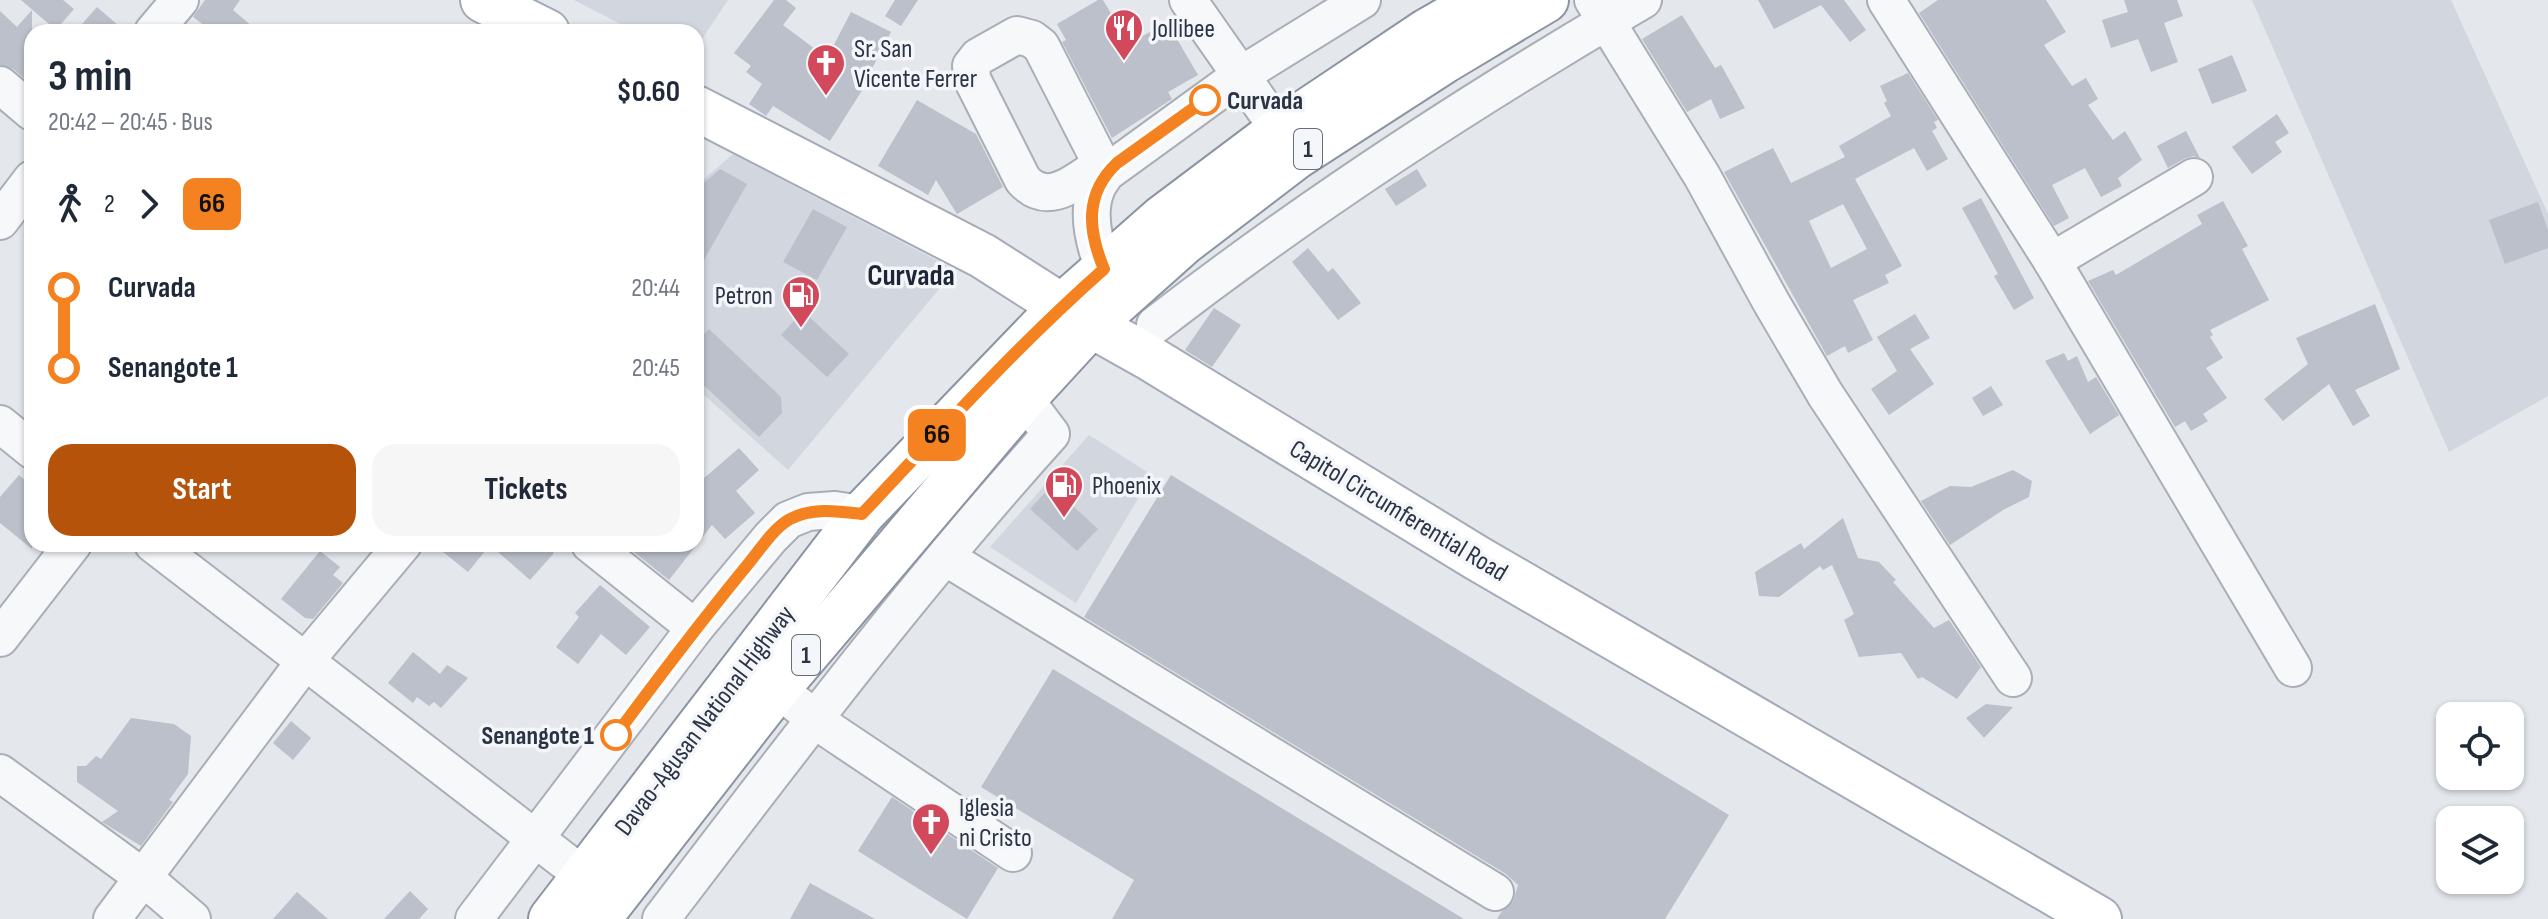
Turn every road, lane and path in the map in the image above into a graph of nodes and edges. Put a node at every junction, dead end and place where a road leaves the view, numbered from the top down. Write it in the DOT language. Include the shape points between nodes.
graph roads {
  1 [pos="180,0"];
  2 [pos="484,0"];
  3 [pos="1188,0"];
  4 [pos="1362,0"];
  5 [pos="1481,0"];
  6 [pos="1546,0"];
  7 [pos="1643,0"];
  8 [pos="1886,0"];
  9 [pos="1600,10"];
  10 [pos="160,24"];
  11 [pos="531,24"];
  12 [pos="1241,75"];
  13 [pos="0,85"];
  14 [pos="24,105"];
  15 [pos="704,112"];
  16 [pos="1279,130"];
  17 [pos="2194,177"];
  18 [pos="24,190"];
  19 [pos="0,221"];
  20 [pos="1183,243"];
  21 [pos="2052,261"];
  22 [pos="1104,269"];
  23 [pos="1214,279"];
  24 [pos="1076,316"];
  25 [pos="1155,325"];
  26 [pos="1024,398"];
  27 [pos="0,424"];
  28 [pos="24,444"];
  29 [pos="977,486"];
  30 [pos="862,514"];
  31 [pos="67,552"];
  32 [pos="164,552"];
  33 [pos="396,552"];
  34 [pos="600,552"];
  35 [pos="945,557"];
  36 [pos="695,628"];
  37 [pos="0,638"];
  38 [pos="306,660"];
  39 [pos="2293,668"];
  40 [pos="761,676"];
  41 [pos="2013,678"];
  42 [pos="814,717"];
  43 [pos="0,773"];
  44 [pos="537,839"];
  45 [pos="1013,853"];
  46 [pos="584,876"];
  47 [pos="144,878"];
  48 [pos="1495,892"];
  49 [pos="112,919"];
  50 [pos="192,919"];
  51 [pos="474,919"];
  52 [pos="551,919"];
  53 [pos="598,919"];
  54 [pos="661,919"];
  55 [pos="2099,919"];
  1 -- 10 [label="street"];
  2 -- 11 [label="main road"];
  3 -- 12 [label="street"];
  4 -- 12 [label="street"];
  5 -- 16 [label="main road, Davao-Agusan National Highway / 1"];
  6 -- 20 [label="main road, Davao-Agusan National Highway / 1" via="1297,156"];
  7 -- 9 [label="street"];
  8 -- 21 [label="street"];
  9 -- 23 [label="street"];
  9 -- 41 [label="street" via="1702,176 1825,394"];
  12 -- 16 [label="street"];
  12 -- 22 [label="street" via="1104,169 1092,209 1095,247"];
  13 -- 14 [label="street"];
  15 -- 24 [label="main road, Capitol Circumferential Road" via="945,235"];
  16 -- 22 [label="main road, Davao-Agusan National Highway / 1"];
  17 -- 21 [label="street"];
  18 -- 19 [label="street"];
  20 -- 23 [label="street"];
  20 -- 24 [label="main road, Davao-Agusan National Highway / 1"];
  21 -- 39 [label="street"];
  22 -- 24 [label="main road, Davao-Agusan National Highway / 1"];
  23 -- 25 [label="street"];
  24 -- 26 [label="main road, Davao-Agusan National Highway / 1"];
  24 -- 30 [label="main road, Davao-Agusan National Highway / 1"];
  24 -- 55 [label="main road, Capitol Circumferential Road" via="1477,558"];
  26 -- 29 [label="main road, Davao-Agusan National Highway / 1"];
  26 -- 29 [label="street" via="1051,434"];
  27 -- 28 [label="street"];
  29 -- 35 [label="street"];
  29 -- 40 [label="main road, Davao-Agusan National Highway / 1"];
  30 -- 36 [label="street" via="808,512 788,520"];
  30 -- 40 [label="main road, Davao-Agusan National Highway / 1"];
  31 -- 37 [label="street"];
  32 -- 38 [label="street"];
  33 -- 38 [label="street"];
  34 -- 36 [label="street"];
  35 -- 42 [label="street"];
  35 -- 48 [label="street"];
  36 -- 44 [label="street"];
  38 -- 44 [label="street"];
  38 -- 47 [label="street"];
  40 -- 42 [label="street"];
  40 -- 46 [label="main road, Davao-Agusan National Highway / 1"];
  40 -- 53 [label="main road, Davao-Agusan National Highway / 1"];
  42 -- 45 [label="street"];
  42 -- 54 [label="street"];
  43 -- 47 [label="street"];
  44 -- 46 [label="street"];
  44 -- 51 [label="street"];
  46 -- 52 [label="main road, Davao-Agusan National Highway / 1"];
  47 -- 49 [label="street"];
  47 -- 50 [label="street"];
}
